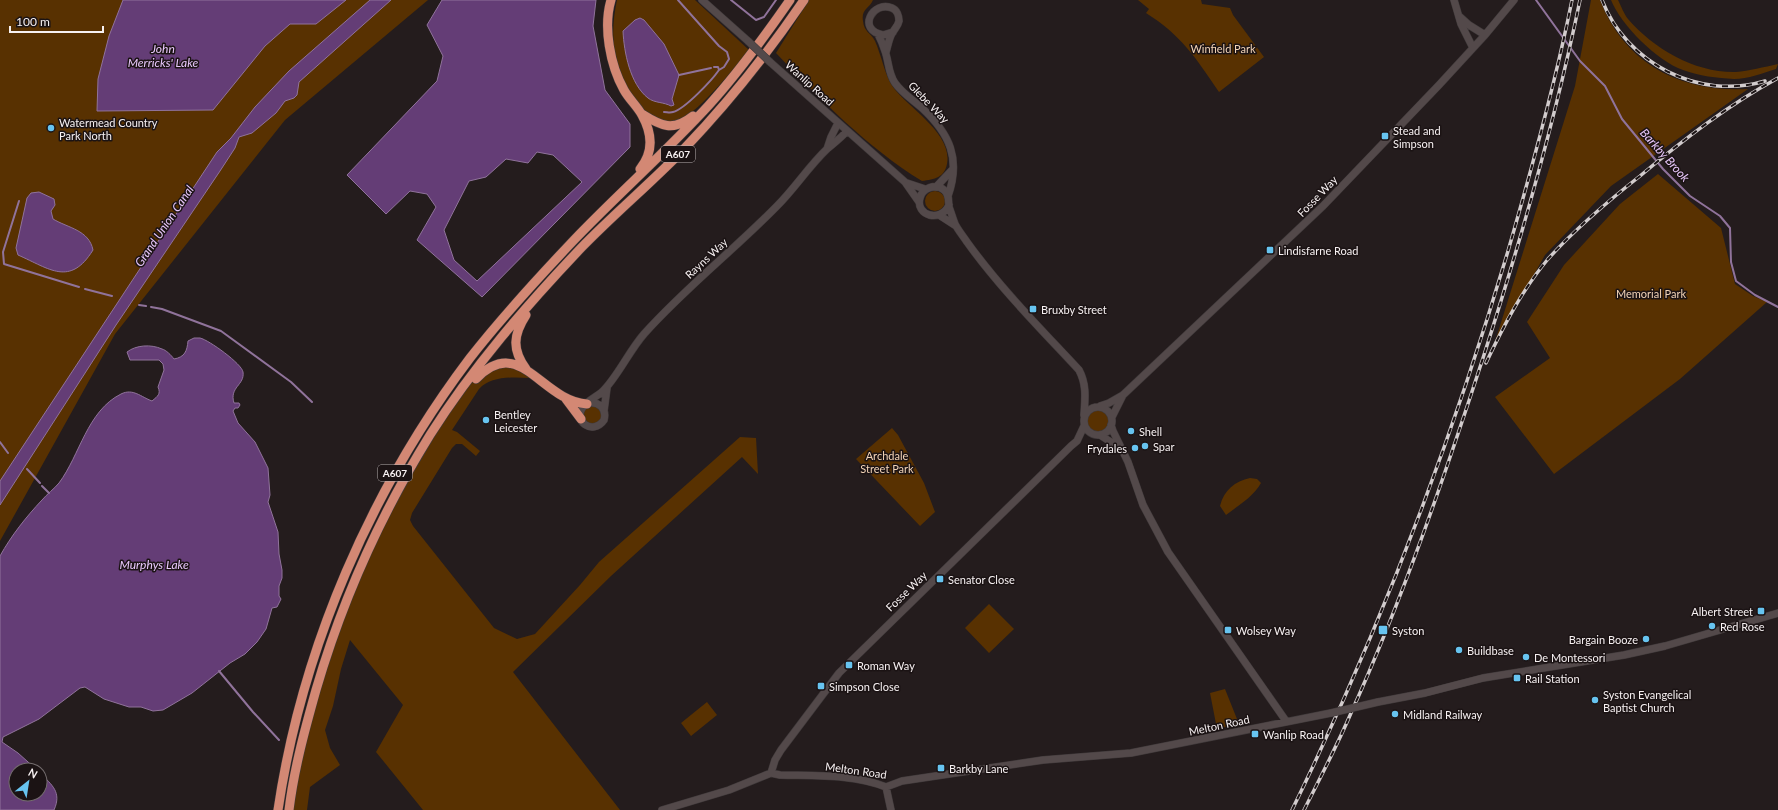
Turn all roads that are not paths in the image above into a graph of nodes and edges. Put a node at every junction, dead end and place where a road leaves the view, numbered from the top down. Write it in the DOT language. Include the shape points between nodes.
graph roads {
  1 [pos="611,0"];
  2 [pos="702,0"];
  3 [pos="790,0"];
  4 [pos="804,0"];
  5 [pos="879,0"];
  6 [pos="1454,0"];
  7 [pos="1514,0"];
  8 [pos="890,3"];
  9 [pos="875,8"];
  10 [pos="1459,16"];
  11 [pos="893,32"];
  12 [pos="878,34"];
  13 [pos="1485,35"];
  14 [pos="1473,48"];
  15 [pos="886,52"];
  16 [pos="710,104"];
  17 [pos="642,114"];
  18 [pos="838,123"];
  19 [pos="847,131"];
  20 [pos="827,150"];
  21 [pos="953,169"];
  22 [pos="905,182"];
  23 [pos="936,186"];
  24 [pos="925,189"];
  25 [pos="619,195"];
  26 [pos="948,196"];
  27 [pos="920,202"];
  28 [pos="949,205"];
  29 [pos="939,215"];
  30 [pos="956,226"];
  31 [pos="538,295"];
  32 [pos="528,372"];
  33 [pos="607,387"];
  34 [pos="1085,392"];
  35 [pos="1123,395"];
  36 [pos="566,398"];
  37 [pos="454,401"];
  38 [pos="587,403"];
  39 [pos="1099,406"];
  40 [pos="604,411"];
  41 [pos="1084,415"];
  42 [pos="1112,417"];
  43 [pos="581,419"];
  44 [pos="1112,425"];
  45 [pos="1084,426"];
  46 [pos="1093,434"];
  47 [pos="1100,435"];
  48 [pos="1077,441"];
  49 [pos="1120,448"];
  50 [pos="1778,613"];
  51 [pos="1286,721"];
  52 [pos="771,773"];
  53 [pos="886,787"];
  54 [pos="278,810"];
  55 [pos="289,810"];
  56 [pos="662,810"];
  57 [pos="891,810"];
  1 -- 17 [label="highway" via="608,11 613,62 623,89"];
  2 -- 18 [label="street, Wanlip Road, bridge"];
  3 -- 16 [label="highway, A607" via="763,39"];
  4 -- 31 [label="highway, A607" via="772,46 725,104 683,150 582,247"];
  5 -- 9 [label="street"];
  6 -- 10 [label="street"];
  7 -- 13 [label="street, Fosse Way"];
  8 -- 9 [label="street"];
  8 -- 11 [label="street" via="898,17 898,26"];
  9 -- 12 [label="street" via="870,12 869,25"];
  10 -- 13 [label="street" via="1472,28"];
  10 -- 14 [label="street"];
  11 -- 12 [label="street"];
  11 -- 15 [label="street"];
  12 -- 15 [label="street, Glebe Way"];
  13 -- 14 [label="street, Fosse Way"];
  14 -- 35 [label="street, Fosse Way" via="1315,214"];
  15 -- 21 [label="street, Glebe Way" via="886,62 895,84 944,132 954,158"];
  16 -- 17 [label="highway" via="678,125 663,125"];
  16 -- 25 [label="highway, A607"];
  17 -- 25 [label="highway" via="650,136 649,154 645,164"];
  18 -- 19 [label="street, Wanlip Road"];
  18 -- 20 [label="street, Rayns Way"];
  19 -- 20 [label="street, Rayns Way"];
  19 -- 22 [label="street, Wanlip Road"];
  20 -- 33 [label="street, Rayns Way" via="778,206 644,334"];
  21 -- 23 [label="street"];
  21 -- 26 [label="street, Glebe Way"];
  22 -- 24 [label="street, Wanlip Road"];
  22 -- 27 [label="street, Wanlip Road"];
  23 -- 24 [label="street"];
  23 -- 26 [label="street"];
  24 -- 27 [label="street"];
  25 -- 54 [label="highway, A607" via="574,239 495,327 470,358 410,447 384,494 333,603 294,724"];
  26 -- 28 [label="street"];
  27 -- 29 [label="street" via="921,208 927,214"];
  28 -- 29 [label="street"];
  28 -- 30 [label="street"];
  29 -- 30 [label="street"];
  30 -- 34 [label="street" via="988,268 1079,370"];
  31 -- 32 [label="highway" via="521,324 516,341 519,360"];
  31 -- 37 [label="highway, A607" via="508,329"];
  32 -- 36 [label="highway"];
  32 -- 37 [label="highway" via="506,362 490,366"];
  33 -- 38 [label="street, Rayns Way"];
  33 -- 40 [label="street, Rayns Way"];
  34 -- 39 [label="street" via="1090,400"];
  34 -- 41 [label="street"];
  35 -- 39 [label="street" via="1109,404"];
  35 -- 42 [label="street"];
  36 -- 38 [label="highway" via="576,403"];
  36 -- 43 [label="highway"];
  37 -- 55 [label="highway, A607" via="430,435 390,507 344,607 305,727"];
  38 -- 40 [label="street" via="600,404"];
  38 -- 43 [label="street" via="581,410"];
  39 -- 41 [label="street" via="1087,410"];
  39 -- 42 [label="street" via="1108,410"];
  40 -- 43 [label="street" via="604,420 597,426 588,426"];
  41 -- 45 [label="street"];
  42 -- 44 [label="street"];
  44 -- 47 [label="street" via="1107,432"];
  44 -- 49 [label="street"];
  45 -- 46 [label="street"];
  45 -- 48 [label="street, Fosse Way"];
  46 -- 47 [label="street"];
  46 -- 48 [label="street, Fosse Way"];
  47 -- 49 [label="street"];
  48 -- 52 [label="street, Fosse Way" via="839,672 781,750"];
  49 -- 51 [label="street" via="1128,462 1143,505 1168,552"];
  50 -- 51 [label="street, Melton Road, bridge" via="1665,646 1483,678 1425,693"];
  51 -- 53 [label="street, Melton Road" via="1130,753 1043,760 902,781"];
  52 -- 53 [label="street, Melton Road" via="841,777 872,781"];
  52 -- 56 [label="street, Melton Road" via="729,790"];
  53 -- 57 [label="street"];
}
